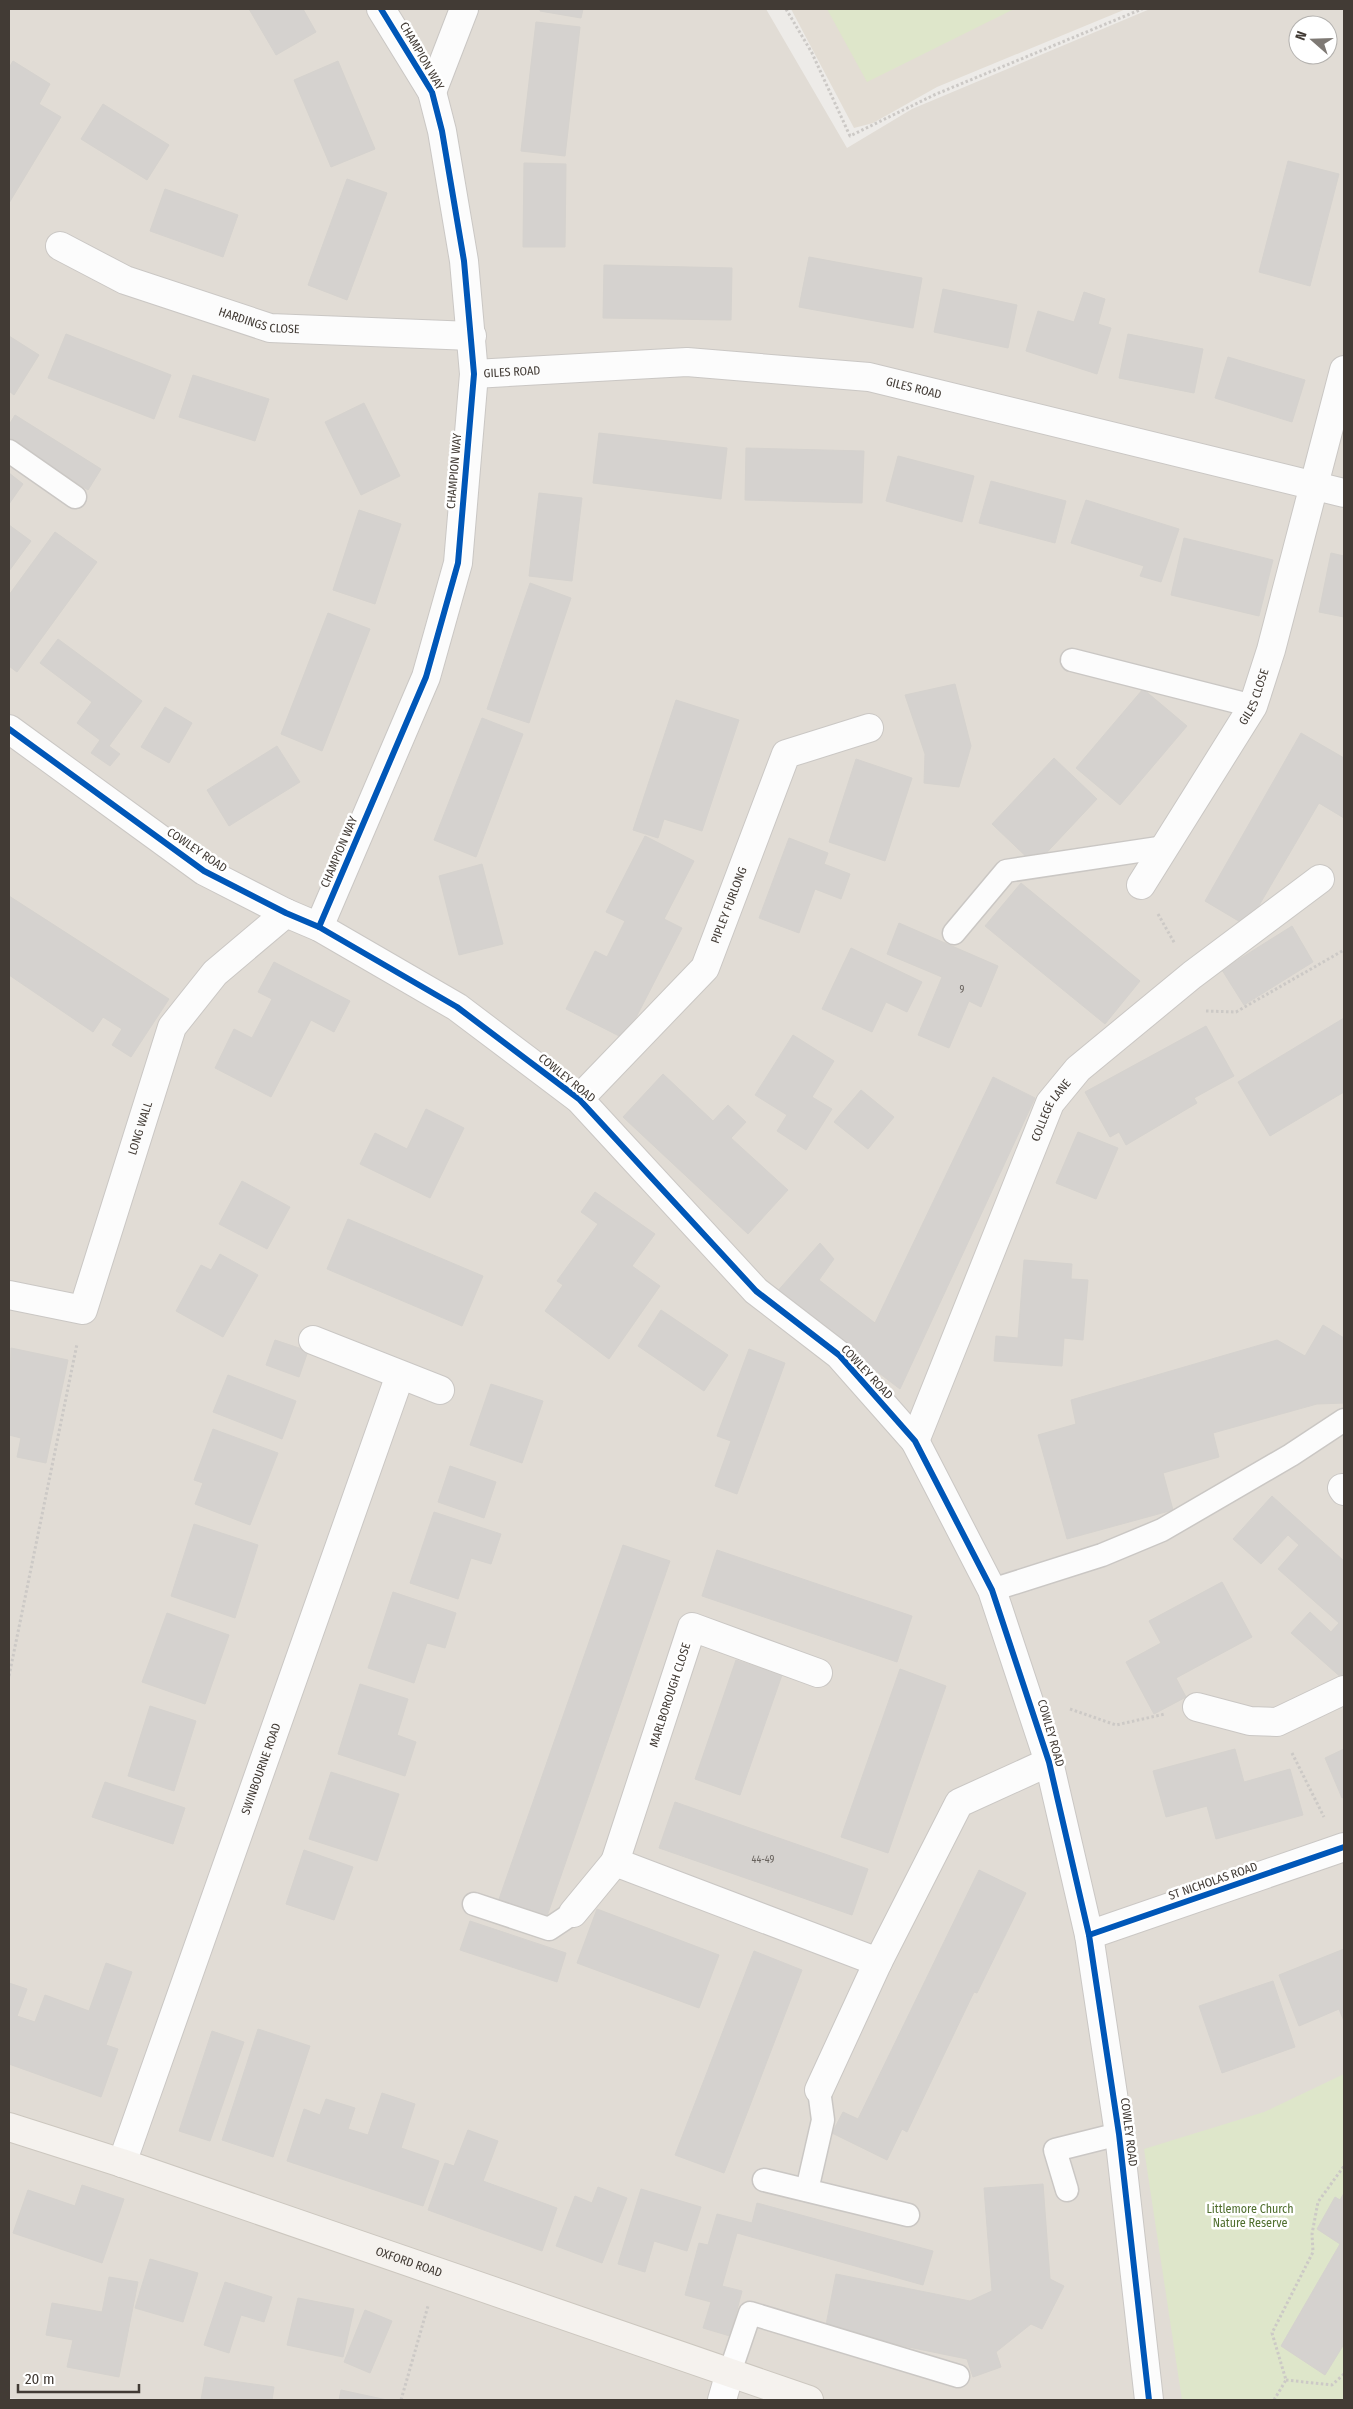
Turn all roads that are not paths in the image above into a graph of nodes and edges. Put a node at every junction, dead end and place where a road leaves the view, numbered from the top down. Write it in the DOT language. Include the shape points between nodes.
graph roads {
  1 [pos="381,9"];
  2 [pos="464,9"];
  3 [pos="432,92"];
  4 [pos="60,246"];
  5 [pos="472,336"];
  6 [pos="1344,370"];
  7 [pos="474,374"];
  8 [pos="9,451"];
  9 [pos="1316,486"];
  10 [pos="1344,492"];
  11 [pos="75,497"];
  12 [pos="1072,660"];
  13 [pos="1253,706"];
  14 [pos="869,728"];
  15 [pos="9,729"];
  16 [pos="1165,847"];
  17 [pos="1320,879"];
  18 [pos="1141,885"];
  19 [pos="286,913"];
  20 [pos="319,927"];
  21 [pos="954,933"];
  22 [pos="579,1099"];
  23 [pos="9,1295"];
  24 [pos="314,1340"];
  25 [pos="400,1375"];
  26 [pos="440,1390"];
  27 [pos="1344,1420"];
  28 [pos="915,1442"];
  29 [pos="992,1590"];
  30 [pos="818,1673"];
  31 [pos="1344,1690"];
  32 [pos="1197,1707"];
  33 [pos="1048,1762"];
  34 [pos="1342,1848"];
  35 [pos="615,1862"];
  36 [pos="474,1904"];
  37 [pos="573,1912"];
  38 [pos="1089,1935"];
  39 [pos="878,1962"];
  40 [pos="818,2090"];
  41 [pos="9,2127"];
  42 [pos="1119,2134"];
  43 [pos="122,2163"];
  44 [pos="764,2180"];
  45 [pos="807,2190"];
  46 [pos="1067,2190"];
  47 [pos="908,2215"];
  48 [pos="730,2372"];
  49 [pos="958,2376"];
  50 [pos="722,2400"];
  51 [pos="809,2400"];
  52 [pos="1149,2400"];
  1 -- 3 [label="street, CHAMPION WAY"];
  2 -- 3 [label="street, CHAMPION WAY"];
  3 -- 5 [label="street, CHAMPION WAY" via="442,131 464,261"];
  4 -- 5 [label="street, HARDINGS CLOSE" via="125,280 270,328"];
  5 -- 7 [label="street, CHAMPION WAY"];
  6 -- 9 [label="street, GILES CLOSE"];
  7 -- 9 [label="street, GILES ROAD" via="687,362 869,378"];
  7 -- 20 [label="street, CHAMPION WAY" via="458,563 426,677"];
  8 -- 11 [label="lane"];
  9 -- 10 [label="street, GILES ROAD"];
  9 -- 13 [label="street, GILES CLOSE"];
  12 -- 13 [label="lane"];
  13 -- 16 [label="street, GILES CLOSE"];
  14 -- 22 [label="street, PIPLEY FURLONG" via="786,754 705,968"];
  15 -- 19 [label="street, COWLEY ROAD" via="204,871"];
  16 -- 18 [label="street, GILES CLOSE"];
  16 -- 21 [label="lane" via="1006,871"];
  17 -- 28 [label="street, COLLEGE LANE" via="1192,974 1078,1069 1050,1103"];
  19 -- 20 [label="street, COWLEY ROAD"];
  19 -- 23 [label="street, LONG WALL" via="215,973 172,1027 83,1310"];
  20 -- 22 [label="street, COWLEY ROAD" via="457,1007"];
  22 -- 28 [label="street, COWLEY ROAD" via="756,1291 838,1355"];
  24 -- 25 [label="street"];
  25 -- 26 [label="street"];
  25 -- 43 [label="street, SWINBOURNE ROAD"];
  27 -- 29 [label="lane" via="1291,1455 1162,1530 1102,1555"];
  28 -- 29 [label="street, COWLEY ROAD"];
  29 -- 33 [label="street, COWLEY ROAD"];
  30 -- 35 [label="street, MARLBOROUGH CLOSE" via="692,1627"];
  31 -- 32 [label="street" via="1277,1722 1250,1721"];
  33 -- 38 [label="street, COWLEY ROAD"];
  33 -- 39 [label="street" via="959,1803"];
  34 -- 38 [label="street, ST NICHOLAS ROAD"];
  35 -- 37 [label="street, MARLBOROUGH CLOSE"];
  35 -- 39 [label="street"];
  36 -- 37 [label="lane" via="549,1929"];
  38 -- 42 [label="street, COWLEY ROAD"];
  39 -- 40 [label="street"];
  40 -- 45 [label="lane" via="824,2120"];
  41 -- 43 [label="street, OXFORD ROAD"];
  42 -- 46 [label="lane" via="1055,2150"];
  42 -- 52 [label="street, COWLEY ROAD"];
  43 -- 48 [label="street, OXFORD ROAD"];
  44 -- 45 [label="lane"];
  45 -- 47 [label="lane"];
  48 -- 49 [label="lane" via="750,2313"];
  48 -- 50 [label="street"];
  48 -- 51 [label="street, OXFORD ROAD"];
}
